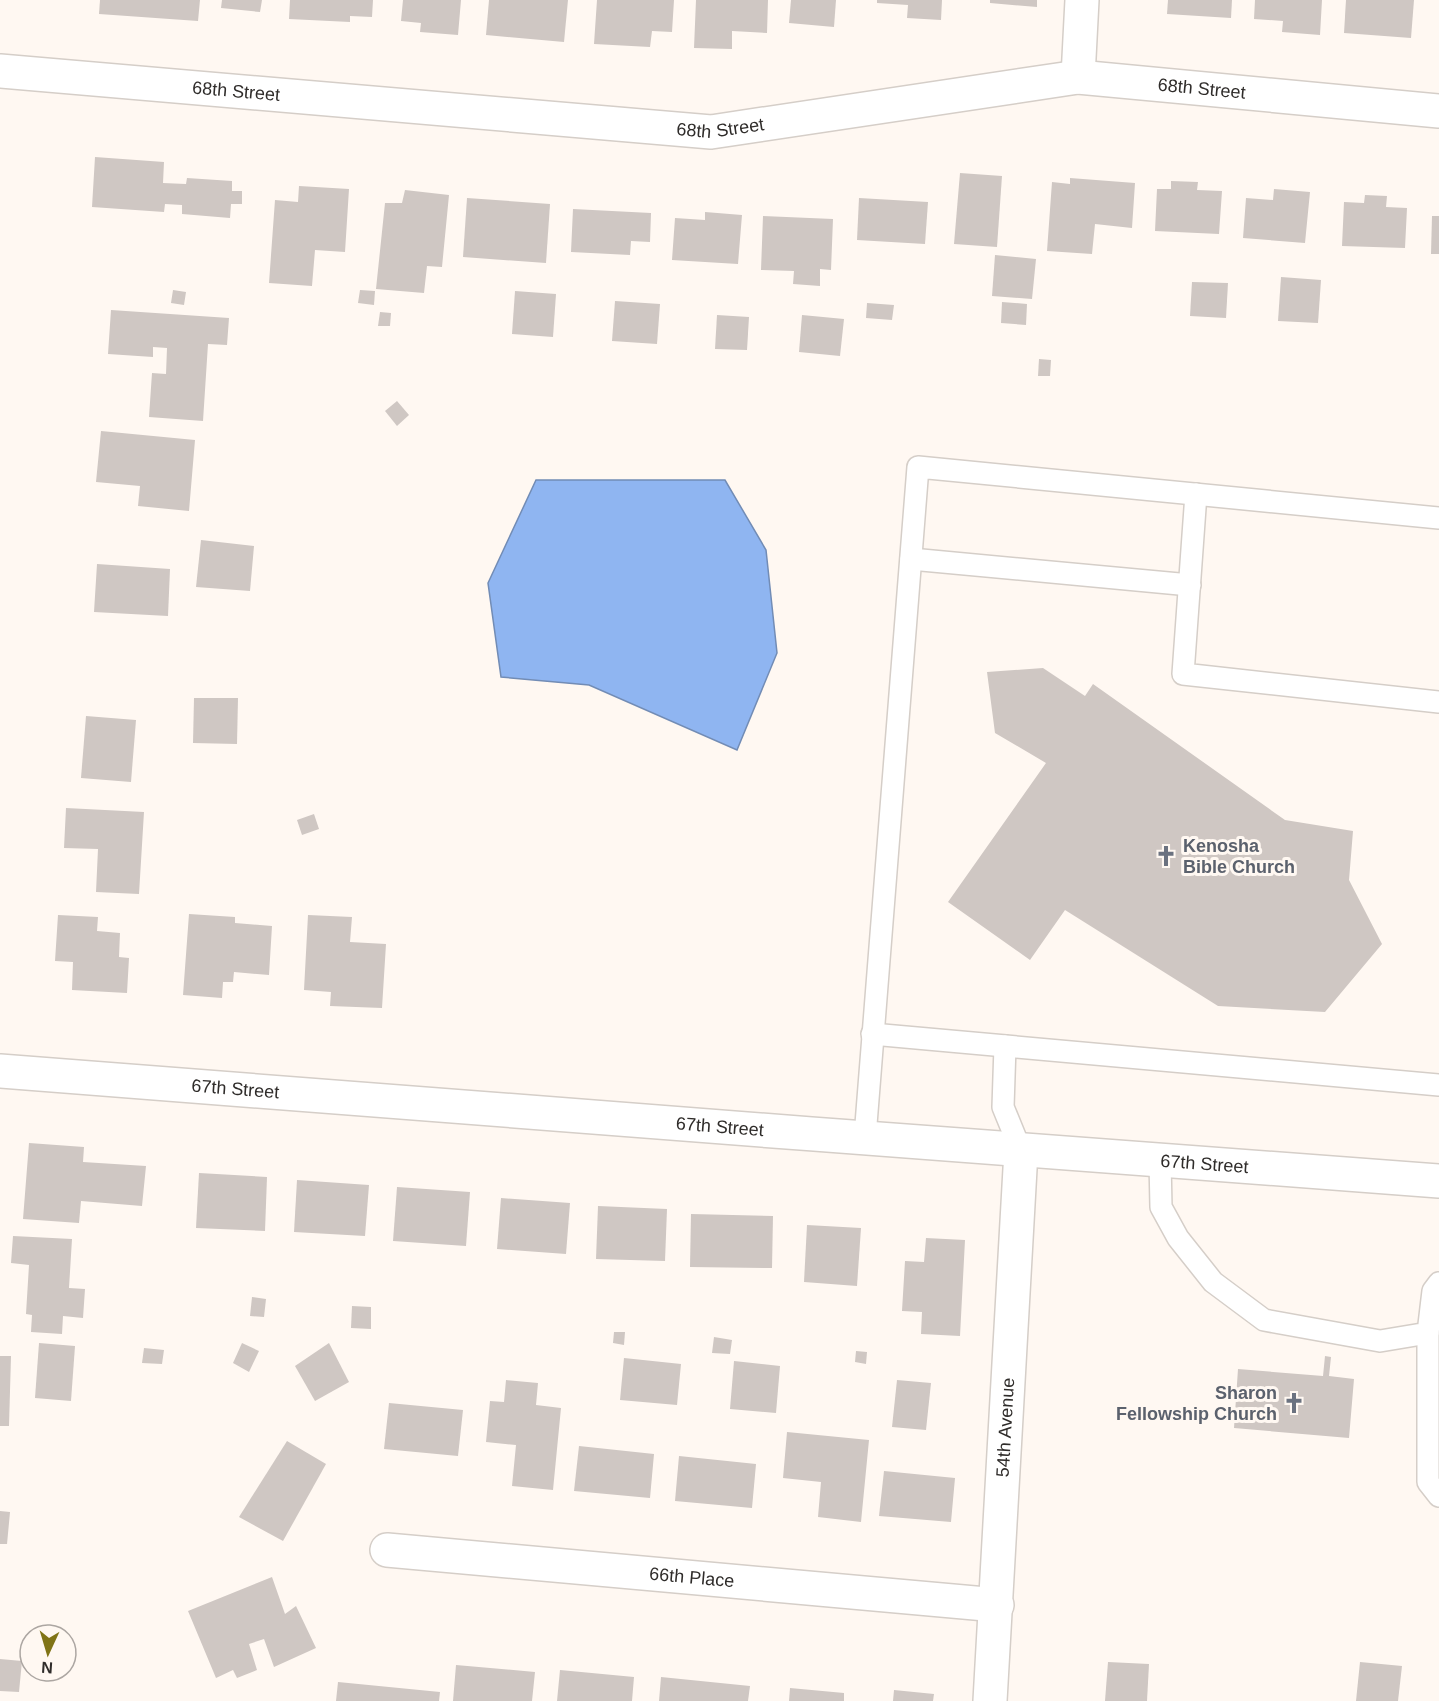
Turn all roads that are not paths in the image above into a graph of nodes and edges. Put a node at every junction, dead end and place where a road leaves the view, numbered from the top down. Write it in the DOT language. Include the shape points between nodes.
graph roads {
  1 [pos="1082,0"];
  2 [pos="0,71"];
  3 [pos="1078,77"];
  4 [pos="1439,111"];
  5 [pos="1196,494"];
  6 [pos="1439,518"];
  7 [pos="911,559"];
  8 [pos="1190,585"];
  9 [pos="1439,702"];
  10 [pos="872,1034"];
  11 [pos="1005,1046"];
  12 [pos="0,1071"];
  13 [pos="1439,1085"];
  14 [pos="864,1137"];
  15 [pos="1020,1151"];
  16 [pos="1160,1161"];
  17 [pos="1439,1181"];
  18 [pos="1439,1283"];
  19 [pos="1428,1334"];
  20 [pos="1439,1496"];
  21 [pos="387,1550"];
  22 [pos="997,1605"];
  23 [pos="990,1701"];
  1 -- 3 [label="street"];
  2 -- 3 [label="street, 68th Street" via="711,132"];
  3 -- 4 [label="street, 68th Street"];
  5 -- 6 [label="lane"];
  5 -- 7 [label="lane" via="918,466"];
  5 -- 8 [label="lane"];
  7 -- 8 [label="lane"];
  7 -- 10 [label="lane"];
  8 -- 9 [label="lane" via="1183,674"];
  10 -- 11 [label="lane"];
  10 -- 14 [label="lane"];
  11 -- 13 [label="lane"];
  11 -- 15 [label="lane" via="1003,1107"];
  12 -- 14 [label="street, 67th Street"];
  14 -- 15 [label="street, 67th Street"];
  15 -- 16 [label="street, 67th Street"];
  15 -- 22 [label="street, 54th Avenue"];
  16 -- 17 [label="street, 67th Street"];
  16 -- 19 [label="lane" via="1161,1207 1178,1238 1213,1282 1264,1320 1380,1341"];
  18 -- 19 [label="lane" via="1433,1291"];
  19 -- 20 [label="lane" via="1428,1482"];
  21 -- 22 [label="street, 66th Place"];
  22 -- 23 [label="street, 54th Avenue"];
}
